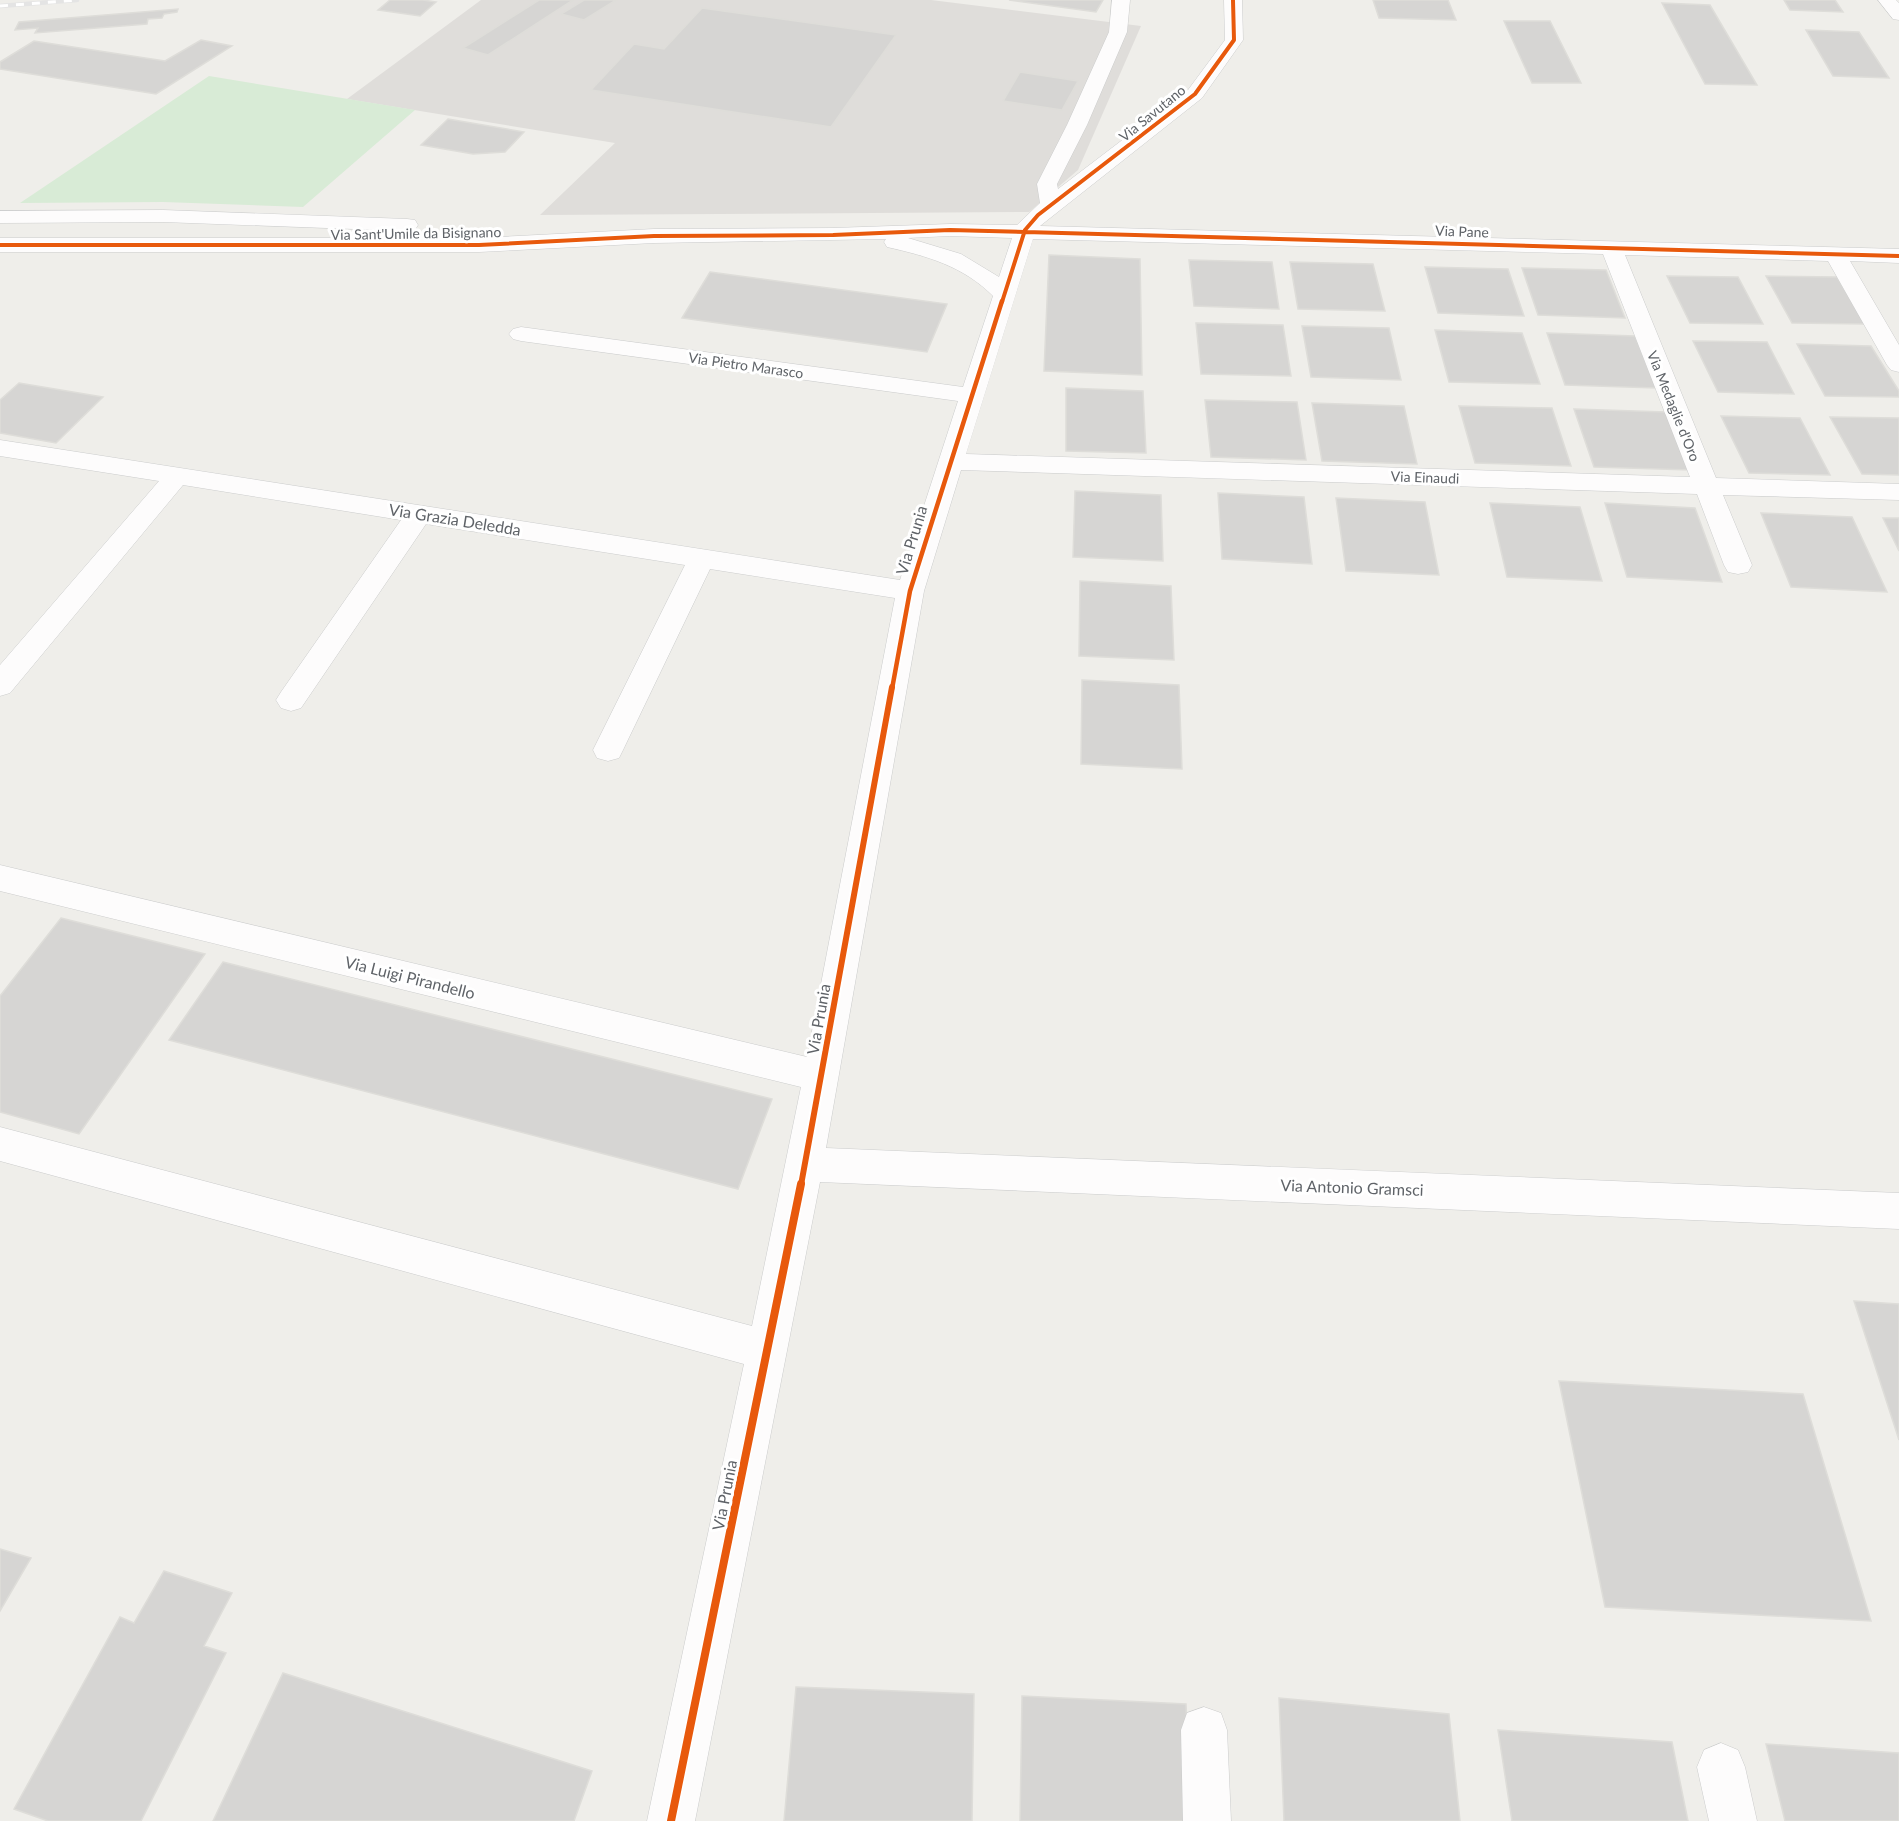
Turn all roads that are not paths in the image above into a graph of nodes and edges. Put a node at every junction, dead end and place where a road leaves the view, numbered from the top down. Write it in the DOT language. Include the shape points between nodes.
graph roads {
  1 [pos="1121,0"];
  2 [pos="1233,0"];
  3 [pos="1887,0"];
  4 [pos="1899,15"];
  5 [pos="1090,177"];
  6 [pos="1051,206"];
  7 [pos="0,217"];
  8 [pos="1025,230"];
  9 [pos="1154,234"];
  10 [pos="833,235"];
  11 [pos="654,236"];
  12 [pos="0,245"];
  13 [pos="1611,248"];
  14 [pos="1835,254"];
  15 [pos="1899,256"];
  16 [pos="1003,293"];
  17 [pos="521,334"];
  18 [pos="1899,365"];
  19 [pos="971,395"];
  20 [pos="0,448"];
  21 [pos="950,462"];
  22 [pos="177,476"];
  23 [pos="1706,486"];
  24 [pos="1899,492"];
  25 [pos="419,514"];
  26 [pos="702,558"];
  27 [pos="1738,565"];
  28 [pos="910,591"];
  29 [pos="0,685"];
  30 [pos="291,700"];
  31 [pos="608,750"];
  32 [pos="0,878"];
  33 [pos="821,1076"];
  34 [pos="0,1144"];
  35 [pos="805,1164"];
  36 [pos="1899,1211"];
  37 [pos="767,1350"];
  38 [pos="1204,1730"];
  39 [pos="1721,1767"];
  40 [pos="672,1821"];
  41 [pos="1207,1821"];
  42 [pos="1733,1821"];
  1 -- 6 [label="street" via="1118,32 1047,184"];
  2 -- 5 [label="street, Via Savutano" via="1234,40 1195,94"];
  3 -- 4 [label="street"];
  5 -- 6 [label="street, Via Savutano"];
  5 -- 9 [label="street" via="1079,200 1092,217 1116,228"];
  6 -- 8 [label="street, Via Savutano"];
  7 -- 11 [label="street, Via Sant'Umile da Bisignano" via="163,216"];
  8 -- 9 [label="street, Via Pane"];
  8 -- 10 [label="street, Via Pane"];
  8 -- 16 [label="street, Via Prunia"];
  9 -- 13 [label="street, Via Pane"];
  10 -- 11 [label="street, Via Sant'Umile da Bisignano"];
  10 -- 16 [label="street" via="921,247 979,271"];
  11 -- 12 [label="street, Via Sant'Umile da Bisignano" via="436,246"];
  13 -- 14 [label="street, Via Pane"];
  13 -- 23 [label="street, Via Medaglie d'Oro"];
  14 -- 15 [label="street, Via Pane"];
  14 -- 18 [label="street"];
  16 -- 19 [label="street, Via Prunia"];
  17 -- 19 [label="street, Via Pietro Marasco"];
  19 -- 21 [label="street, Via Prunia"];
  20 -- 22 [label="street, Via Grazia Deledda"];
  21 -- 23 [label="street, Via Einaudi"];
  21 -- 28 [label="street, Via Prunia"];
  22 -- 25 [label="street, Via Grazia Deledda"];
  22 -- 29 [label="street"];
  23 -- 24 [label="street, Via Einaudi"];
  23 -- 27 [label="street, Via Medaglie d'Oro"];
  25 -- 26 [label="street, Via Grazia Deledda"];
  25 -- 30 [label="street"];
  26 -- 28 [label="street, Via Grazia Deledda"];
  26 -- 31 [label="street"];
  28 -- 33 [label="street, Via Prunia"];
  32 -- 33 [label="street, Via Luigi Pirandello"];
  33 -- 35 [label="street, Via Prunia"];
  34 -- 37 [label="street"];
  35 -- 36 [label="street, Via Antonio Gramsci"];
  35 -- 37 [label="street, Via Prunia"];
  37 -- 40 [label="street, Via Prunia"];
  38 -- 41 [label="street"];
  39 -- 42 [label="street"];
}
